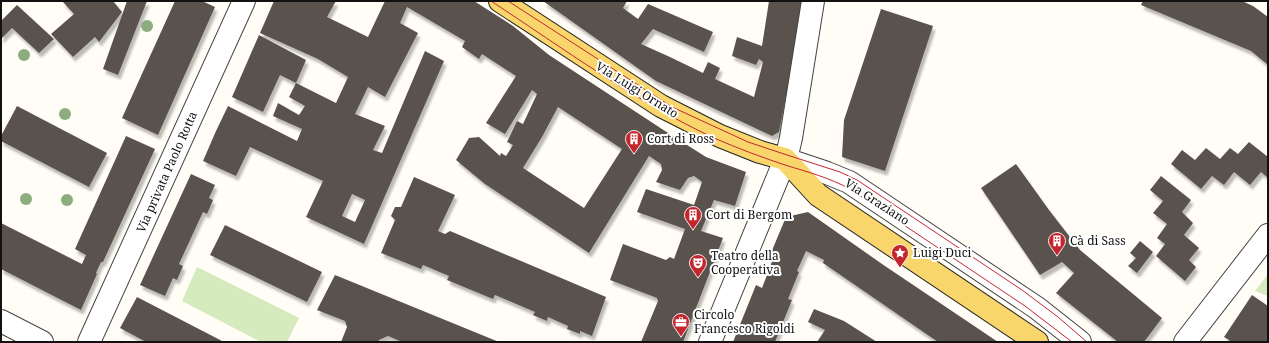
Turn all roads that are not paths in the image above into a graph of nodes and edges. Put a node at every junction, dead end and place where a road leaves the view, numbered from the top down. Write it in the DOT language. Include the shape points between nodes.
graph roads {
  1 [pos="244,1"];
  2 [pos="500,1"];
  3 [pos="813,1"];
  4 [pos="785,159"];
  5 [pos="1268,235"];
  6 [pos="1,321"];
  7 [pos="42,342"];
  8 [pos="89,342"];
  9 [pos="710,342"];
  10 [pos="1037,342"];
  11 [pos="1080,342"];
  12 [pos="1185,342"];
  1 -- 8 [label="street, Via privata Paolo Rotta"];
  2 -- 4 [label="main road, Via Luigi Ornato" via="661,106 720,136"];
  3 -- 4 [label="street" via="792,138"];
  4 -- 9 [label="street"];
  4 -- 10 [label="main road" via="818,195"];
  4 -- 11 [label="street, Via Graziano" via="849,182 1038,308"];
  5 -- 12 [label="street"];
  6 -- 7 [label="street"];
}
